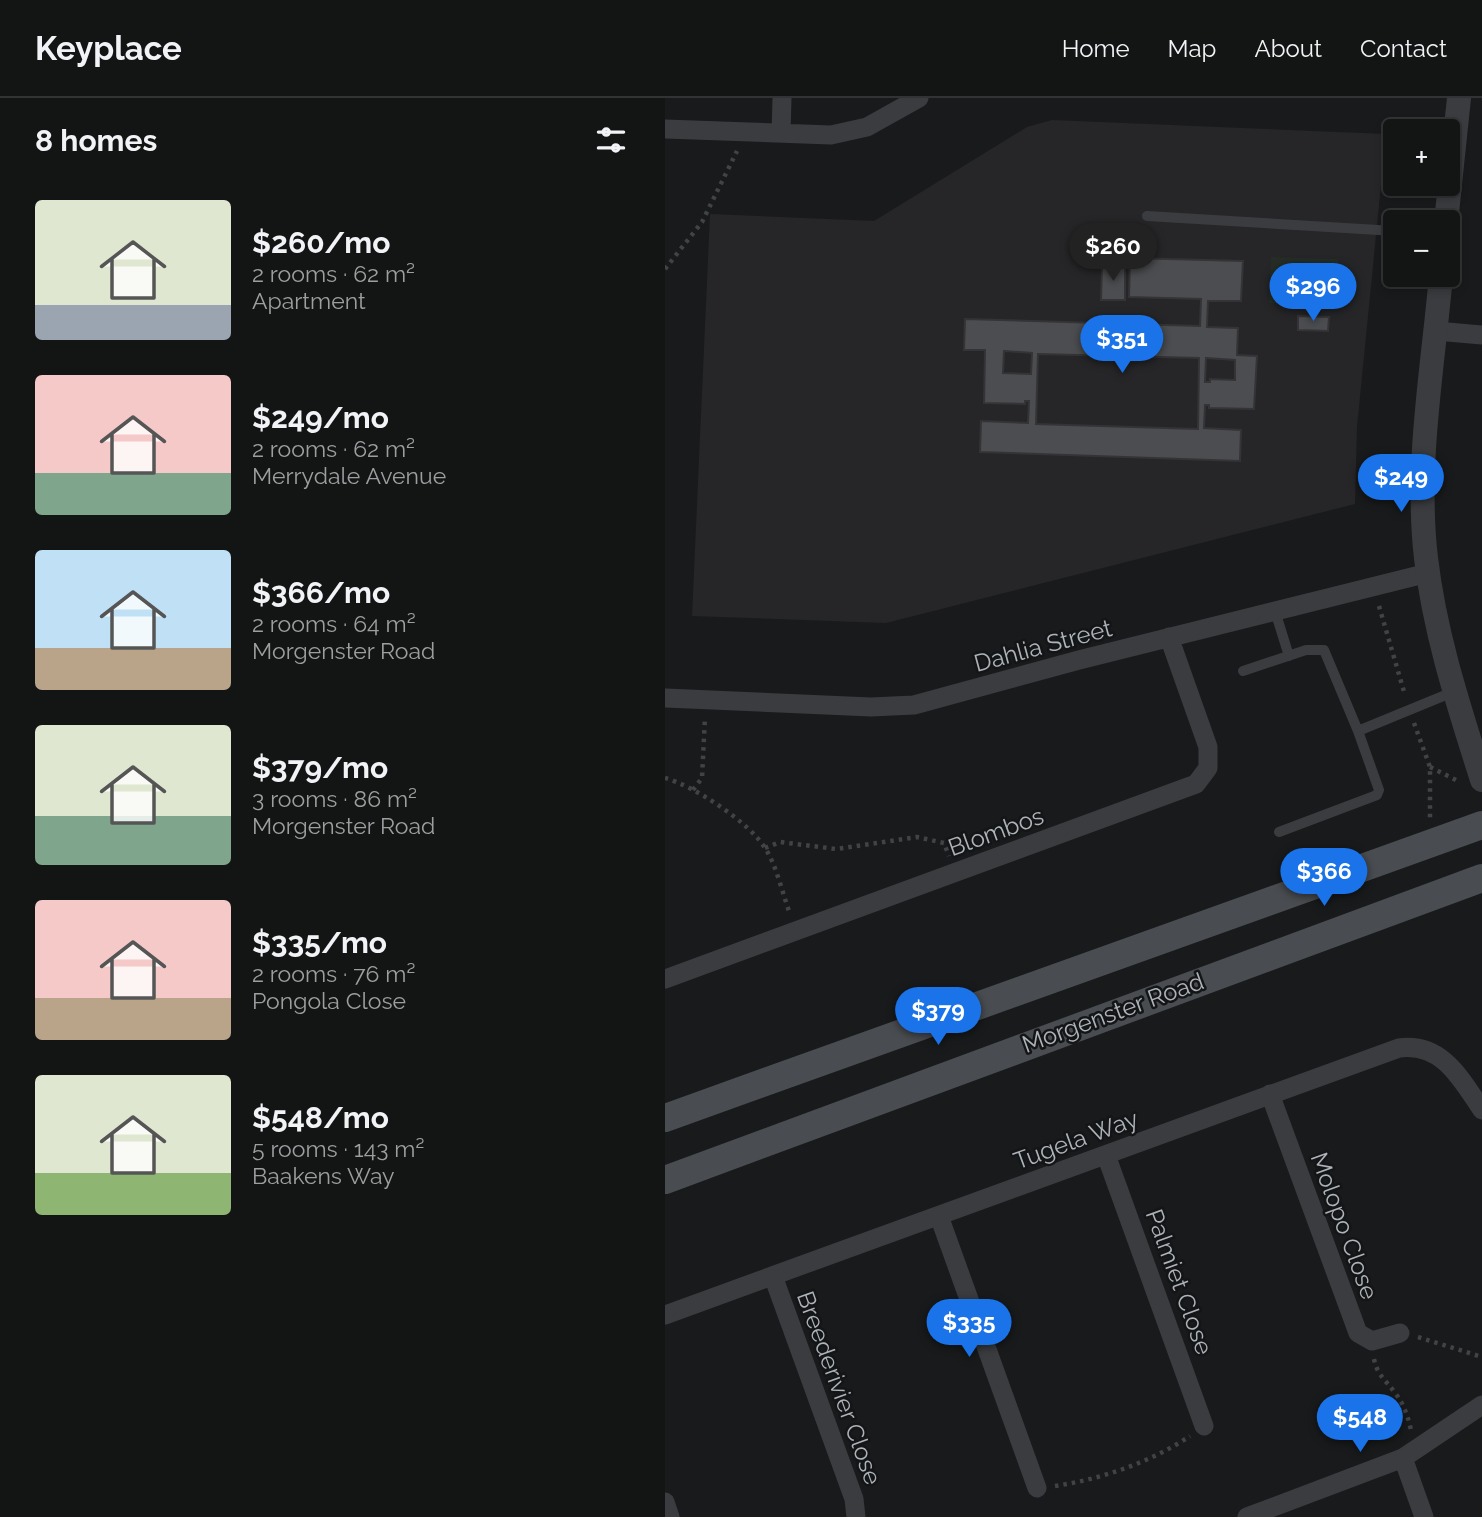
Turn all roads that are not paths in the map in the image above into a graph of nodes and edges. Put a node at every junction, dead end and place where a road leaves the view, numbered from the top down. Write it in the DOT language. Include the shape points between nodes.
graph roads {
  1 [pos="782,98"];
  2 [pos="919,98"];
  3 [pos="1459,98"];
  4 [pos="665,129"];
  5 [pos="781,133"];
  6 [pos="1447,210"];
  7 [pos="1147,216"];
  8 [pos="1383,230"];
  9 [pos="1440,287"];
  10 [pos="1436,331"];
  11 [pos="1482,335"];
  12 [pos="1428,573"];
  13 [pos="1275,611"];
  14 [pos="1169,637"];
  15 [pos="1289,656"];
  16 [pos="1243,671"];
  17 [pos="1454,692"];
  18 [pos="665,698"];
  19 [pos="1358,731"];
  20 [pos="1473,782"];
  21 [pos="1482,825"];
  22 [pos="1279,832"];
  23 [pos="1482,878"];
  24 [pos="665,979"];
  25 [pos="1270,1094"];
  26 [pos="1482,1110"];
  27 [pos="665,1118"];
  28 [pos="1106,1155"];
  29 [pos="665,1180"];
  30 [pos="939,1216"];
  31 [pos="773,1276"];
  32 [pos="665,1315"];
  33 [pos="1400,1333"];
  34 [pos="1482,1405"];
  35 [pos="1204,1426"];
  36 [pos="1403,1458"];
  37 [pos="1037,1488"];
  38 [pos="665,1502"];
  39 [pos="670,1517"];
  40 [pos="856,1517"];
  41 [pos="1247,1517"];
  42 [pos="1424,1517"];
  1 -- 5 [label="street"];
  2 -- 5 [label="street" via="850,132 823,136"];
  3 -- 6 [label="street"];
  4 -- 5 [label="street"];
  7 -- 8 [label="lane"];
  9 -- 10 [label="street"];
  10 -- 11 [label="street"];
  10 -- 12 [label="street" via="1423,470"];
  12 -- 13 [label="street, Dahlia Street"];
  12 -- 17 [label="street"];
  13 -- 14 [label="street, Dahlia Street"];
  13 -- 15 [label="lane"];
  14 -- 18 [label="street, Dahlia Street" via="914,705"];
  14 -- 24 [label="street, Blombos" via="1208,747 1208,768 1196,784"];
  15 -- 16 [label="lane"];
  15 -- 19 [label="lane" via="1324,650"];
  17 -- 19 [label="lane"];
  17 -- 20 [label="street"];
  19 -- 22 [label="lane" via="1377,795"];
  21 -- 27 [label="main road, Morgenster Road"];
  23 -- 29 [label="main road, Morgenster Road"];
  25 -- 26 [label="street, Tugela Way" via="1388,1051 1420,1047 1444,1060"];
  25 -- 28 [label="street, Tugela Way"];
  25 -- 33 [label="street, Molopo Close" via="1358,1332 1372,1341"];
  28 -- 30 [label="street, Tugela Way"];
  28 -- 35 [label="street, Palmiet Close"];
  30 -- 31 [label="street, Tugela Way"];
  30 -- 37 [label="street"];
  31 -- 32 [label="street, Tugela Way"];
  31 -- 40 [label="street, Breederivier Close" via="854,1499"];
  34 -- 36 [label="street"];
  36 -- 41 [label="street"];
  36 -- 42 [label="street"];
  38 -- 39 [label="street"];
}
